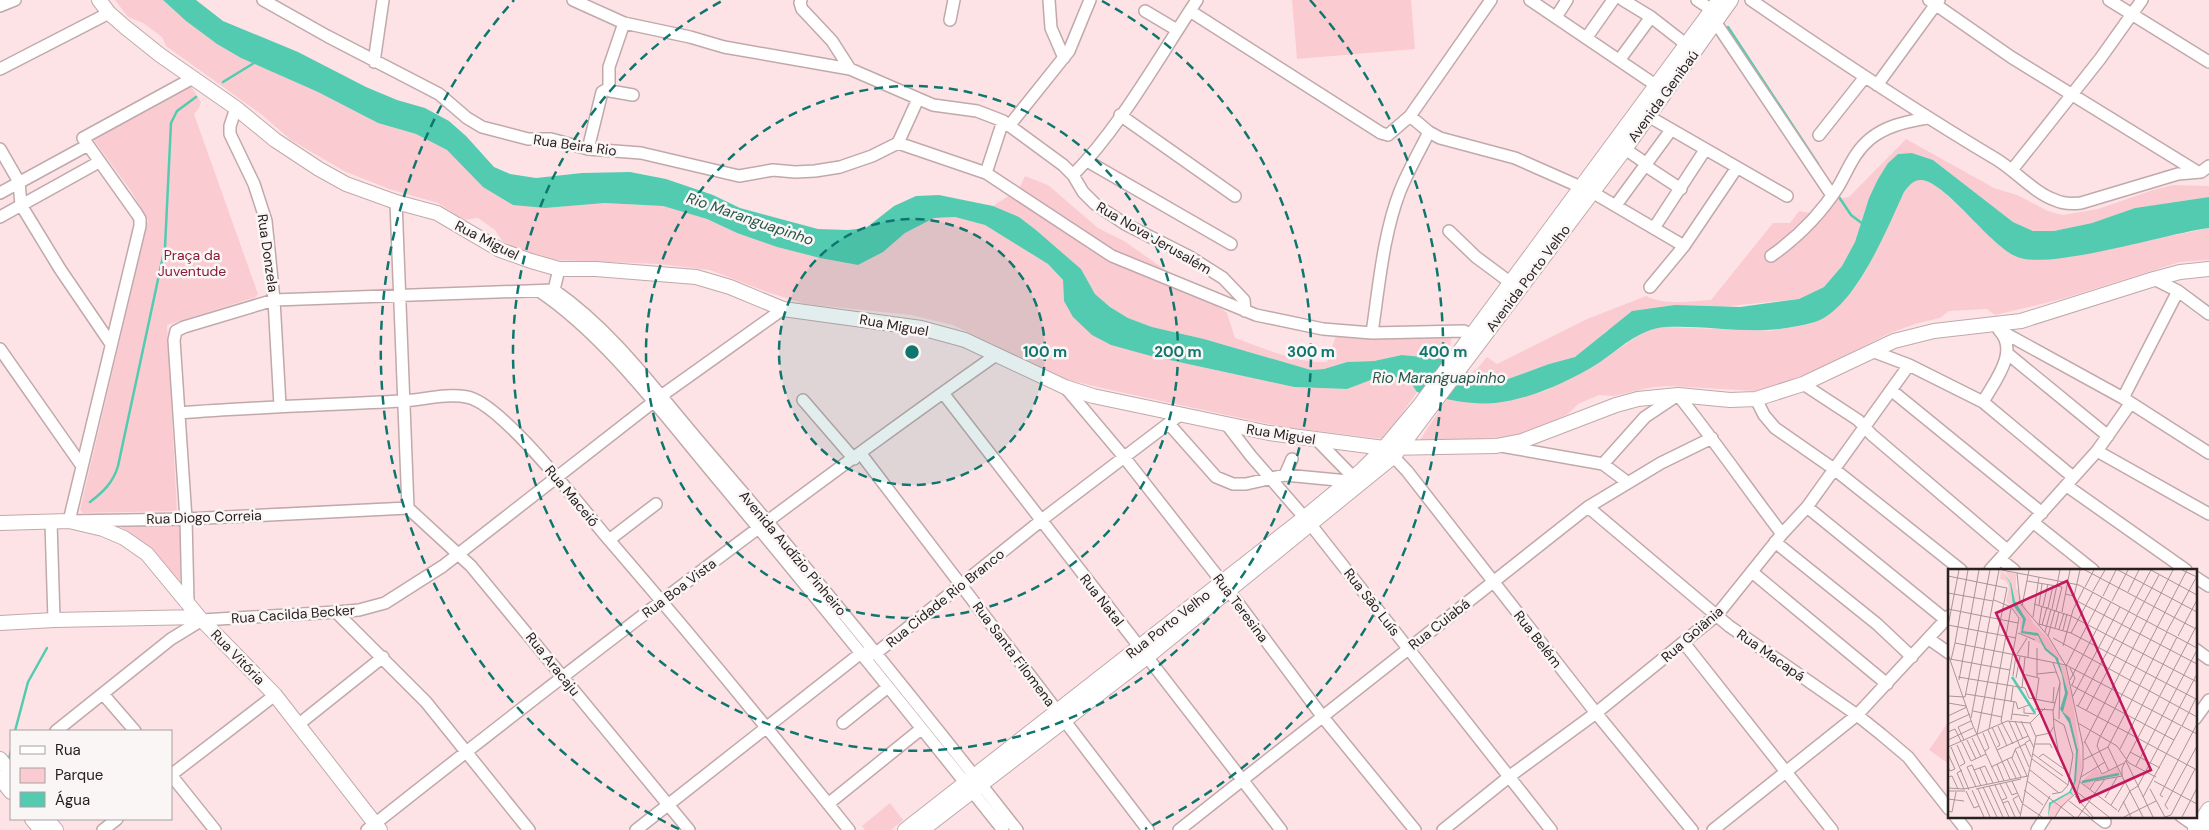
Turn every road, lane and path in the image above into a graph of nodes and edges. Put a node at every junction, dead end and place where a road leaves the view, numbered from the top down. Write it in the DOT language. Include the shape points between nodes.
graph roads {
  1 [pos="15,0"];
  2 [pos="99,0"];
  3 [pos="263,0"];
  4 [pos="383,0"];
  5 [pos="572,0"];
  6 [pos="801,0"];
  7 [pos="954,0"];
  8 [pos="1049,0"];
  9 [pos="1090,0"];
  10 [pos="1197,0"];
  11 [pos="1491,0"];
  12 [pos="1530,0"];
  13 [pos="1567,0"];
  14 [pos="1613,0"];
  15 [pos="1623,0"];
  16 [pos="1696,0"];
  17 [pos="1731,0"];
  18 [pos="1751,0"];
  19 [pos="2109,0"];
  20 [pos="2142,0"];
  21 [pos="1934,2"];
  22 [pos="0,6"];
  23 [pos="1190,11"];
  24 [pos="1716,11"];
  25 [pos="1145,12"];
  26 [pos="109,13"];
  27 [pos="2131,15"];
  28 [pos="1556,17"];
  29 [pos="1650,17"];
  30 [pos="950,20"];
  31 [pos="624,22"];
  32 [pos="1177,30"];
  33 [pos="1587,37"];
  34 [pos="1687,45"];
  35 [pos="1064,58"];
  36 [pos="1620,59"];
  37 [pos="374,62"];
  38 [pos="2209,62"];
  39 [pos="0,69"];
  40 [pos="850,69"];
  41 [pos="1865,77"];
  42 [pos="193,78"];
  43 [pos="1877,85"];
  44 [pos="1657,86"];
  45 [pos="609,88"];
  46 [pos="2072,94"];
  47 [pos="633,95"];
  48 [pos="918,99"];
  49 [pos="236,108"];
  50 [pos="1643,114"];
  51 [pos="1120,115"];
  52 [pos="1410,116"];
  53 [pos="1928,118"];
  54 [pos="1006,123"];
  55 [pos="1671,130"];
  56 [pos="1429,132"];
  57 [pos="1820,135"];
  58 [pos="898,143"];
  59 [pos="88,145"];
  60 [pos="1625,148"];
  61 [pos="0,149"];
  62 [pos="588,149"];
  63 [pos="1705,150"];
  64 [pos="1087,161"];
  65 [pos="99,162"];
  66 [pos="1647,164"];
  67 [pos="2209,166"];
  68 [pos="1736,169"];
  69 [pos="2012,170"];
  70 [pos="2196,171"];
  71 [pos="986,173"];
  72 [pos="1073,175"];
  73 [pos="19,182"];
  74 [pos="1681,188"];
  75 [pos="1587,190"];
  76 [pos="1828,191"];
  77 [pos="0,193"];
  78 [pos="1235,196"];
  79 [pos="1787,196"];
  80 [pos="396,202"];
  81 [pos="22,205"];
  82 [pos="1616,205"];
  83 [pos="0,217"];
  84 [pos="1654,228"];
  85 [pos="1449,231"];
  86 [pos="1231,244"];
  87 [pos="1684,246"];
  88 [pos="1771,256"];
  89 [pos="559,269"];
  90 [pos="2209,269"];
  91 [pos="2154,278"];
  92 [pos="1512,283"];
  93 [pos="1650,287"];
  94 [pos="554,290"];
  95 [pos="539,291"];
  96 [pos="2178,291"];
  97 [pos="399,294"];
  98 [pos="274,300"];
  99 [pos="783,310"];
  100 [pos="1245,311"];
  101 [pos="2209,314"];
  102 [pos="1995,328"];
  103 [pos="1372,333"];
  104 [pos="1473,336"];
  105 [pos="111,344"];
  106 [pos="0,349"];
  107 [pos="1872,351"];
  108 [pos="2008,354"];
  109 [pos="996,355"];
  110 [pos="1458,364"];
  111 [pos="1909,365"];
  112 [pos="1803,384"];
  113 [pos="1065,387"];
  114 [pos="1891,390"];
  115 [pos="943,393"];
  116 [pos="1678,395"];
  117 [pos="657,399"];
  118 [pos="1756,399"];
  119 [pos="802,400"];
  120 [pos="404,401"];
  121 [pos="2127,401"];
  122 [pos="1983,402"];
  123 [pos="280,406"];
  124 [pos="1424,409"];
  125 [pos="180,412"];
  126 [pos="1180,414"];
  127 [pos="1169,424"];
  128 [pos="1227,425"];
  129 [pos="1864,426"];
  130 [pos="2108,436"];
  131 [pos="1712,438"];
  132 [pos="1317,440"];
  133 [pos="1496,446"];
  134 [pos="1393,451"];
  135 [pos="2097,451"];
  136 [pos="2209,453"];
  137 [pos="858,456"];
  138 [pos="1124,457"];
  139 [pos="1292,459"];
  140 [pos="1603,464"];
  141 [pos="82,466"];
  142 [pos="1834,469"];
  143 [pos="1285,475"];
  144 [pos="556,476"];
  145 [pos="1273,479"];
  146 [pos="1351,479"];
  147 [pos="2070,481"];
  148 [pos="1627,482"];
  149 [pos="656,504"];
  150 [pos="1588,507"];
  151 [pos="1807,507"];
  152 [pos="408,508"];
  153 [pos="2042,513"];
  154 [pos="2209,514"];
  155 [pos="186,519"];
  156 [pos="2,520"];
  157 [pos="69,521"];
  158 [pos="1042,521"];
  159 [pos="1308,521"];
  160 [pos="51,522"];
  161 [pos="2034,523"];
  162 [pos="763,525"];
  163 [pos="1778,538"];
  164 [pos="609,540"];
  165 [pos="458,554"];
  166 [pos="2004,555"];
  167 [pos="1960,569"];
  168 [pos="1991,569"];
  169 [pos="2013,569"];
  170 [pos="2092,569"];
  171 [pos="2185,569"];
  172 [pos="1752,572"];
  173 [pos="2196,578"];
  174 [pos="1494,582"];
  175 [pos="962,584"];
  176 [pos="2209,586"];
  177 [pos="1225,587"];
  178 [pos="663,601"];
  179 [pos="188,602"];
  180 [pos="336,612"];
  181 [pos="1717,615"];
  182 [pos="1947,618"];
  183 [pos="200,619"];
  184 [pos="54,620"];
  185 [pos="0,623"];
  186 [pos="1929,639"];
  187 [pos="1684,642"];
  188 [pos="1408,648"];
  189 [pos="2196,650"];
  190 [pos="1143,652"];
  191 [pos="861,653"];
  192 [pos="1948,653"];
  193 [pos="875,654"];
  194 [pos="383,657"];
  195 [pos="1912,657"];
  196 [pos="2209,659"];
  197 [pos="563,676"];
  198 [pos="1887,684"];
  199 [pos="888,687"];
  200 [pos="103,694"];
  201 [pos="275,695"];
  202 [pos="2204,704"];
  203 [pos="1596,713"];
  204 [pos="1857,715"];
  205 [pos="1060,716"];
  206 [pos="1322,716"];
  207 [pos="2196,717"];
  208 [pos="843,723"];
  209 [pos="299,724"];
  210 [pos="766,727"];
  211 [pos="921,729"];
  212 [pos="57,730"];
  213 [pos="133,730"];
  214 [pos="467,752"];
  215 [pos="5,770"];
  216 [pos="1786,771"];
  217 [pos="172,774"];
  218 [pos="172,776"];
  219 [pos="1510,776"];
  220 [pos="1241,780"];
  221 [pos="973,784"];
  222 [pos="10,788"];
  223 [pos="828,804"];
  224 [pos="668,805"];
  225 [pos="1948,808"];
  226 [pos="2209,809"];
  227 [pos="1957,818"];
  228 [pos="2045,818"];
  229 [pos="2184,818"];
  230 [pos="33,820"];
  231 [pos="48,820"];
  232 [pos="116,820"];
  233 [pos="374,828"];
  234 [pos="2202,829"];
  235 [pos="41,830"];
  236 [pos="56,830"];
  237 [pos="102,830"];
  238 [pos="215,830"];
  239 [pos="529,830"];
  240 [pos="636,830"];
  241 [pos="689,830"];
  242 [pos="849,830"];
  243 [pos="905,830"];
  244 [pos="922,830"];
  245 [pos="1003,830"];
  246 [pos="1017,830"];
  247 [pos="1148,830"];
  248 [pos="1179,830"];
  249 [pos="1281,830"];
  250 [pos="1415,830"];
  251 [pos="1443,830"];
  252 [pos="1551,830"];
  253 [pos="1692,830"];
  254 [pos="1713,830"];
  255 [pos="1832,830"];
  256 [pos="1966,830"];
  257 [pos="2037,830"];
  1 -- 22 [label="street"];
  2 -- 26 [label="main road"];
  3 -- 37 [label="street, Rua Beira Rio"];
  4 -- 37 [label="street"];
  5 -- 31 [label="street, Rua Nova Jerusalém"];
  6 -- 40 [label="street" via="802,9 832,41"];
  7 -- 30 [label="street"];
  8 -- 35 [label="street" via="1052,28"];
  9 -- 35 [label="street"];
  10 -- 23 [label="street"];
  11 -- 52 [label="street"];
  12 -- 28 [label="street"];
  13 -- 28 [label="street"];
  14 -- 33 [label="street"];
  15 -- 29 [label="street"];
  16 -- 24 [label="street"];
  17 -- 24 [label="main road, Avenida Genibaú"];
  18 -- 41 [label="street"];
  19 -- 27 [label="street"];
  20 -- 27 [label="street"];
  21 -- 43 [label="street"];
  21 -- 46 [label="street" via="2011,57"];
  23 -- 32 [label="street"];
  23 -- 52 [label="street" via="1381,133 1391,134"];
  24 -- 34 [label="main road, Avenida Genibaú"];
  24 -- 50 [label="main road, Avenida Genibaú"];
  24 -- 76 [label="street"];
  25 -- 32 [label="street"];
  26 -- 39 [label="street"];
  26 -- 42 [label="main road"];
  27 -- 38 [label="street"];
  27 -- 46 [label="street"];
  28 -- 33 [label="street"];
  29 -- 34 [label="street"];
  29 -- 36 [label="street"];
  31 -- 40 [label="street, Rua Nova Jerusalém" via="724,47"];
  31 -- 45 [label="street" via="609,67"];
  32 -- 51 [label="street"];
  33 -- 36 [label="street"];
  34 -- 44 [label="main road, Avenida Genibaú"];
  35 -- 54 [label="street"];
  36 -- 44 [label="street"];
  37 -- 62 [label="street, Rua Beira Rio" via="439,94 482,127"];
  40 -- 48 [label="street, Rua Nova Jerusalém"];
  41 -- 43 [label="street"];
  41 -- 57 [label="street"];
  42 -- 49 [label="main road, Rua Miguel"];
  42 -- 59 [label="street" via="83,138"];
  43 -- 53 [label="street"];
  44 -- 50 [label="main road, Avenida Genibaú"];
  45 -- 47 [label="street" via="610,91"];
  45 -- 62 [label="street" via="602,92"];
  46 -- 69 [label="street"];
  46 -- 70 [label="street"];
  48 -- 54 [label="street, Rua Nova Jerusalém" via="941,107 977,111"];
  48 -- 58 [label="street"];
  49 -- 80 [label="main road, Rua Miguel" via="275,140 319,169 346,184"];
  49 -- 98 [label="street, Rua Donzela" via="230,134 254,184 266,221"];
  50 -- 55 [label="street"];
  50 -- 60 [label="main road, Avenida Genibaú"];
  50 -- 75 [label="main road, Avenida Genibaú"];
  51 -- 64 [label="street"];
  51 -- 78 [label="street"];
  52 -- 56 [label="street"];
  53 -- 69 [label="street"];
  53 -- 88 [label="street" via="1895,125 1870,139 1856,154 1821,211 1798,236"];
  54 -- 71 [label="street"];
  54 -- 72 [label="street, Rua Nova Jerusalém"];
  55 -- 63 [label="street"];
  55 -- 66 [label="street"];
  56 -- 75 [label="street" via="1451,142 1515,158"];
  56 -- 103 [label="street" via="1406,178 1394,212"];
  58 -- 62 [label="street, Rua Beira Rio" via="840,167 795,172 772,170 739,176 641,153"];
  58 -- 71 [label="street"];
  59 -- 65 [label="street"];
  59 -- 73 [label="street"];
  60 -- 66 [label="street"];
  60 -- 75 [label="main road, Avenida Genibaú"];
  61 -- 73 [label="street"];
  63 -- 68 [label="street"];
  63 -- 74 [label="street"];
  64 -- 72 [label="street"];
  64 -- 86 [label="street"];
  65 -- 81 [label="street"];
  65 -- 105 [label="street" via="140,219"];
  66 -- 74 [label="street"];
  66 -- 82 [label="street"];
  67 -- 70 [label="street" via="2204,171"];
  68 -- 79 [label="street"];
  68 -- 87 [label="street"];
  69 -- 70 [label="street" via="2050,198 2068,204 2087,202"];
  71 -- 100 [label="street" via="1112,256"];
  72 -- 100 [label="street, Rua Nova Jerusalém" via="1095,204 1223,278 1244,300"];
  73 -- 77 [label="street"];
  73 -- 81 [label="street"];
  74 -- 84 [label="street"];
  75 -- 82 [label="street"];
  75 -- 92 [label="main road, Avenida Porto Velho"];
  75 -- 110 [label="main road, Avenida Porto Velho"];
  80 -- 89 [label="main road, Rua Miguel" via="438,214 500,250"];
  80 -- 97 [label="street"];
  81 -- 83 [label="street"];
  81 -- 105 [label="street" via="60,269"];
  82 -- 84 [label="street"];
  84 -- 87 [label="street"];
  85 -- 92 [label="street"];
  87 -- 93 [label="street"];
  89 -- 94 [label="street"];
  89 -- 99 [label="main road, Rua Miguel" via="696,277 730,287"];
  90 -- 91 [label="main road"];
  91 -- 96 [label="street"];
  91 -- 102 [label="main road"];
  92 -- 104 [label="main road, Avenida Porto Velho"];
  94 -- 95 [label="street"];
  94 -- 117 [label="street, Avenida Audízio Pinheiro" via="602,328"];
  95 -- 97 [label="street"];
  95 -- 117 [label="street, Avenida Audízio Pinheiro" via="585,326"];
  96 -- 101 [label="street"];
  96 -- 121 [label="street"];
  97 -- 98 [label="street"];
  97 -- 120 [label="street"];
  98 -- 123 [label="street, Rua Donzela"];
  98 -- 125 [label="street" via="176,331"];
  99 -- 109 [label="main road, Rua Miguel" via="921,328 964,340"];
  99 -- 117 [label="street, Rua Cacilda Becker"];
  100 -- 103 [label="street" via="1291,324"];
  102 -- 107 [label="main road" via="1912,335"];
  102 -- 108 [label="street" via="2006,342"];
  102 -- 121 [label="street"];
  103 -- 104 [label="street" via="1464,331"];
  104 -- 110 [label="main road, Avenida Porto Velho"];
  105 -- 141 [label="street"];
  106 -- 141 [label="street"];
  107 -- 111 [label="street"];
  107 -- 112 [label="main road"];
  108 -- 122 [label="street"];
  108 -- 130 [label="street"];
  109 -- 113 [label="main road, Rua Miguel"];
  109 -- 115 [label="street, Rua Boa Vista"];
  110 -- 124 [label="main road, Avenida Porto Velho"];
  111 -- 114 [label="street, Rua Goiânia"];
  111 -- 122 [label="street"];
  112 -- 118 [label="main road"];
  112 -- 129 [label="street"];
  113 -- 126 [label="main road, Rua Miguel"];
  113 -- 138 [label="street, Rua Teresina"];
  114 -- 129 [label="street, Rua Goiânia"];
  114 -- 153 [label="street"];
  115 -- 137 [label="street, Rua Boa Vista"];
  115 -- 158 [label="street, Rua Natal"];
  116 -- 118 [label="main road"];
  116 -- 131 [label="street"];
  116 -- 133 [label="main road" via="1616,405 1522,441"];
  116 -- 140 [label="street" via="1645,417"];
  117 -- 144 [label="street, Rua Cacilda Becker"];
  117 -- 162 [label="street, Avenida Audízio Pinheiro"];
  118 -- 142 [label="street" via="1775,428"];
  119 -- 137 [label="street, Rua Santa Filomena"];
  120 -- 123 [label="street, Rua Maceió"];
  120 -- 144 [label="street, Rua Maceió" via="467,397 482,403"];
  120 -- 152 [label="street"];
  121 -- 130 [label="street"];
  121 -- 136 [label="street"];
  122 -- 147 [label="street"];
  123 -- 125 [label="street, Rua Maceió"];
  124 -- 134 [label="main road, Rua Porto Velho"];
  125 -- 155 [label="street"];
  126 -- 127 [label="street, Rua Cidade Rio Branco"];
  126 -- 128 [label="main road, Rua Miguel"];
  127 -- 138 [label="street, Rua Cidade Rio Branco"];
  127 -- 145 [label="street" via="1216,477 1237,484"];
  128 -- 132 [label="main road, Rua Miguel"];
  128 -- 145 [label="street, Rua São Luís"];
  129 -- 142 [label="street, Rua Goiânia"];
  129 -- 166 [label="street"];
  130 -- 135 [label="street"];
  131 -- 148 [label="street, Rua Cuiabá"];
  131 -- 163 [label="street"];
  132 -- 134 [label="main road, Rua Miguel"];
  132 -- 146 [label="street"];
  133 -- 134 [label="main road, Rua Miguel"];
  133 -- 140 [label="street, Rua Miguel"];
  134 -- 146 [label="main road, Rua Porto Velho"];
  134 -- 159 [label="main road, Rua Porto Velho"];
  134 -- 174 [label="street, Rua Belém"];
  135 -- 147 [label="street"];
  135 -- 154 [label="street"];
  137 -- 162 [label="street, Rua Boa Vista"];
  137 -- 175 [label="street, Rua Santa Filomena"];
  138 -- 158 [label="street, Rua Cidade Rio Branco"];
  138 -- 177 [label="street, Rua Teresina"];
  139 -- 143 [label="street"];
  140 -- 148 [label="street, Rua Miguel"];
  141 -- 157 [label="street"];
  142 -- 151 [label="street, Rua Goiânia"];
  142 -- 167 [label="street"];
  143 -- 145 [label="street"];
  143 -- 146 [label="street"];
  144 -- 164 [label="street, Rua Maceió"];
  144 -- 165 [label="street, Rua Cacilda Becker"];
  145 -- 159 [label="street, Rua São Luís"];
  146 -- 159 [label="main road, Rua Porto Velho"];
  147 -- 153 [label="street"];
  147 -- 171 [label="street"];
  148 -- 150 [label="street, Rua Cuiabá"];
  149 -- 164 [label="street"];
  150 -- 174 [label="street, Rua Cuiabá"];
  150 -- 181 [label="street, Rua Macapá"];
  151 -- 163 [label="street, Rua Goiânia"];
  151 -- 182 [label="street"];
  152 -- 155 [label="street, Rua Diogo Correia"];
  152 -- 165 [label="street, Rua Aracaju"];
  153 -- 161 [label="street"];
  155 -- 157 [label="street, Rua Diogo Correia"];
  155 -- 179 [label="street"];
  156 -- 160 [label="main road, Rua Diogo Correia"];
  157 -- 160 [label="main road, Rua Diogo Correia"];
  157 -- 179 [label="main road, Rua Vitória" via="124,538 147,554"];
  158 -- 175 [label="street, Rua Cidade Rio Branco"];
  158 -- 190 [label="street, Rua Natal"];
  159 -- 177 [label="main road, Rua Porto Velho"];
  159 -- 188 [label="street, Rua São Luís"];
  160 -- 184 [label="street"];
  161 -- 166 [label="street"];
  161 -- 170 [label="street"];
  162 -- 178 [label="street, Rua Boa Vista"];
  162 -- 191 [label="street, Avenida Audízio Pinheiro"];
  162 -- 193 [label="street, Avenida Audízio Pinheiro"];
  163 -- 172 [label="street, Rua Goiânia"];
  163 -- 195 [label="street"];
  164 -- 178 [label="street, Rua Maceió"];
  165 -- 180 [label="street, Rua Cacilda Becker" via="385,603"];
  165 -- 197 [label="street, Rua Aracaju"];
  166 -- 168 [label="street"];
  166 -- 169 [label="street"];
  172 -- 181 [label="street, Rua Goiânia"];
  172 -- 198 [label="street"];
  173 -- 176 [label="street"];
  174 -- 188 [label="street, Rua Cuiabá"];
  174 -- 203 [label="street, Rua Belém"];
  175 -- 193 [label="street, Rua Cidade Rio Branco"];
  175 -- 205 [label="street, Rua Santa Filomena"];
  177 -- 190 [label="main road, Rua Porto Velho"];
  177 -- 206 [label="street, Rua Teresina"];
  178 -- 197 [label="street, Rua Boa Vista"];
  178 -- 210 [label="street, Rua Maceió"];
  179 -- 183 [label="main road, Rua Vitória"];
  180 -- 183 [label="street, Rua Cacilda Becker"];
  180 -- 194 [label="street"];
  181 -- 187 [label="street, Rua Goiânia"];
  181 -- 204 [label="street, Rua Macapá"];
  182 -- 186 [label="street"];
  183 -- 184 [label="main road, Rua Cacilda Becker"];
  183 -- 200 [label="street" via="170,639"];
  183 -- 201 [label="main road, Rua Vitória"];
  184 -- 185 [label="main road, Rua Cacilda Becker"];
  186 -- 192 [label="street"];
  186 -- 195 [label="street"];
  187 -- 203 [label="street, Rua Goiânia"];
  187 -- 216 [label="street"];
  188 -- 206 [label="street, Rua Cuiabá"];
  188 -- 219 [label="street, Rua São Luís"];
  189 -- 196 [label="street"];
  190 -- 205 [label="main road, Rua Porto Velho"];
  190 -- 220 [label="street, Rua Natal"];
  191 -- 193 [label="street, Rua Cidade Rio Branco"];
  191 -- 199 [label="street, Avenida Audízio Pinheiro"];
  191 -- 210 [label="street"];
  193 -- 221 [label="street, Avenida Audízio Pinheiro"];
  194 -- 209 [label="street"];
  194 -- 214 [label="street"];
  195 -- 198 [label="street"];
  197 -- 214 [label="street, Rua Boa Vista"];
  197 -- 224 [label="street, Rua Aracaju"];
  198 -- 204 [label="street"];
  199 -- 208 [label="street"];
  199 -- 211 [label="street, Avenida Audízio Pinheiro"];
  200 -- 212 [label="street"];
  200 -- 213 [label="street"];
  201 -- 209 [label="main road, Rua Vitória"];
  201 -- 217 [label="street"];
  202 -- 207 [label="street"];
  203 -- 219 [label="street, Rua Goiânia"];
  203 -- 253 [label="street, Rua Belém"];
  204 -- 216 [label="street"];
  204 -- 225 [label="street, Rua Macapá" via="1908,756"];
  205 -- 221 [label="main road, Rua Porto Velho"];
  205 -- 247 [label="street, Rua Santa Filomena"];
  206 -- 220 [label="street, Rua Cuiabá"];
  206 -- 250 [label="street, Rua Teresina"];
  209 -- 233 [label="main road, Rua Vitória"];
  210 -- 223 [label="street, Rua Maceió"];
  210 -- 224 [label="street"];
  211 -- 221 [label="street, Avenida Audízio Pinheiro"];
  211 -- 223 [label="street"];
  214 -- 233 [label="street, Rua Boa Vista"];
  214 -- 239 [label="street"];
  215 -- 222 [label="main road"];
  216 -- 254 [label="street"];
  216 -- 255 [label="street"];
  218 -- 238 [label="street"];
  219 -- 251 [label="street, Rua Goiânia"];
  219 -- 252 [label="street, Rua São Luís"];
  220 -- 248 [label="street, Rua Cuiabá"];
  220 -- 249 [label="street, Rua Natal"];
  221 -- 243 [label="main road, Rua Porto Velho"];
  221 -- 244 [label="main road, Rua Porto Velho"];
  221 -- 245 [label="street, Avenida Audízio Pinheiro"];
  221 -- 246 [label="street, Avenida Audízio Pinheiro"];
  223 -- 242 [label="street, Rua Maceió"];
  224 -- 240 [label="street"];
  224 -- 241 [label="street, Rua Aracaju"];
  226 -- 234 [label="main road"];
  227 -- 256 [label="street"];
  228 -- 257 [label="street"];
  229 -- 234 [label="street"];
  230 -- 235 [label="main road"];
  231 -- 236 [label="main road"];
  232 -- 237 [label="street"];
}
